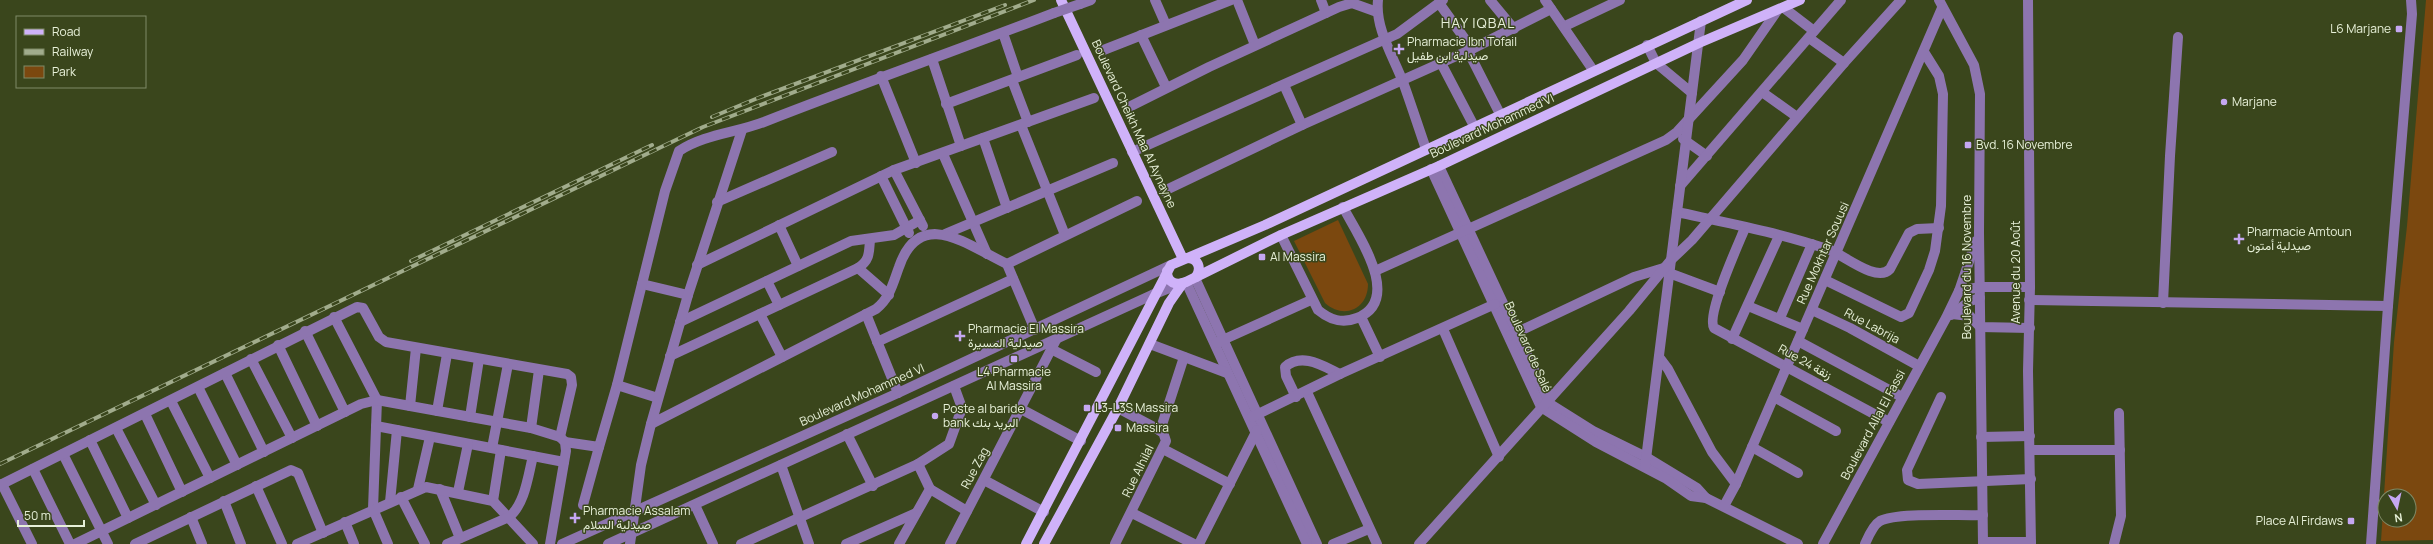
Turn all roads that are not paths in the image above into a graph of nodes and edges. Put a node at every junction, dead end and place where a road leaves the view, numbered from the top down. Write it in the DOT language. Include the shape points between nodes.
graph roads {
  1 [pos="1062,0"];
  2 [pos="1091,0"];
  3 [pos="1156,0"];
  4 [pos="1231,0"];
  5 [pos="1237,0"];
  6 [pos="1321,0"];
  7 [pos="1378,0"];
  8 [pos="1490,0"];
  9 [pos="1545,0"];
  10 [pos="1620,0"];
  11 [pos="1747,0"];
  12 [pos="1800,0"];
  13 [pos="1841,0"];
  14 [pos="1901,0"];
  15 [pos="2028,0"];
  16 [pos="2411,0"];
  17 [pos="2418,0"];
  18 [pos="1441,1"];
  19 [pos="1356,2"];
  20 [pos="1603,4"];
  21 [pos="1941,4"];
  22 [pos="1551,9"];
  23 [pos="1781,9"];
  24 [pos="1377,12"];
  25 [pos="1326,13"];
  26 [pos="2412,14"];
  27 [pos="1701,21"];
  28 [pos="1166,25"];
  29 [pos="1564,26"];
  30 [pos="1514,28"];
  31 [pos="1002,33"];
  32 [pos="1811,34"];
  33 [pos="1141,35"];
  34 [pos="2178,37"];
  35 [pos="1385,39"];
  36 [pos="1699,43"];
  37 [pos="1255,45"];
  38 [pos="1647,45"];
  39 [pos="1470,50"];
  40 [pos="1101,51"];
  41 [pos="1924,52"];
  42 [pos="1077,55"];
  43 [pos="932,59"];
  44 [pos="1441,63"];
  45 [pos="1844,63"];
  46 [pos="1656,64"];
  47 [pos="1593,70"];
  48 [pos="881,76"];
  49 [pos="1015,78"];
  50 [pos="1402,81"];
  51 [pos="1284,85"];
  52 [pos="1166,87"];
  53 [pos="1762,92"];
  54 [pos="1692,93"];
  55 [pos="1094,98"];
  56 [pos="946,104"];
  57 [pos="1129,107"];
  58 [pos="1500,114"];
  59 [pos="1797,117"];
  60 [pos="1688,119"];
  61 [pos="1024,124"];
  62 [pos="1302,125"];
  63 [pos="1474,126"];
  64 [pos="742,130"];
  65 [pos="1677,132"];
  66 [pos="983,138"];
  67 [pos="1685,143"];
  68 [pos="961,146"];
  69 [pos="1426,149"];
  70 [pos="832,152"];
  71 [pos="1132,152"];
  72 [pos="943,154"];
  73 [pos="1707,156"];
  74 [pos="916,163"];
  75 [pos="1112,163"];
  76 [pos="1435,167"];
  77 [pos="894,170"];
  78 [pos="881,176"];
  79 [pos="1680,186"];
  80 [pos="1046,191"];
  81 [pos="1164,191"];
  82 [pos="1136,201"];
  83 [pos="717,202"];
  84 [pos="1343,207"];
  85 [pos="1007,208"];
  86 [pos="1677,212"];
  87 [pos="1710,219"];
  88 [pos="920,220"];
  89 [pos="972,222"];
  90 [pos="779,225"];
  91 [pos="906,228"];
  92 [pos="1745,228"];
  93 [pos="1939,228"];
  94 [pos="1465,231"];
  95 [pos="1979,232"];
  96 [pos="927,233"];
  97 [pos="945,234"];
  98 [pos="1065,235"];
  99 [pos="1281,235"];
  100 [pos="1779,236"];
  101 [pos="870,239"];
  102 [pos="913,240"];
  103 [pos="1812,244"];
  104 [pos="1837,253"];
  105 [pos="987,254"];
  106 [pos="1185,258"];
  107 [pos="1006,264"];
  108 [pos="697,265"];
  109 [pos="798,266"];
  110 [pos="1669,267"];
  111 [pos="858,268"];
  112 [pos="1169,268"];
  113 [pos="1375,271"];
  114 [pos="1013,279"];
  115 [pos="1825,280"];
  116 [pos="767,281"];
  117 [pos="1188,281"];
  118 [pos="642,284"];
  119 [pos="1980,287"];
  120 [pos="2030,287"];
  121 [pos="1959,291"];
  122 [pos="1720,292"];
  123 [pos="1157,293"];
  124 [pos="688,295"];
  125 [pos="889,295"];
  126 [pos="1980,298"];
  127 [pos="1311,300"];
  128 [pos="2029,300"];
  129 [pos="2163,303"];
  130 [pos="1495,304"];
  131 [pos="779,305"];
  132 [pos="1748,306"];
  133 [pos="2388,306"];
  134 [pos="1812,310"];
  135 [pos="760,314"];
  136 [pos="866,314"];
  137 [pos="1066,316"];
  138 [pos="1362,316"];
  139 [pos="1949,316"];
  140 [pos="334,317"];
  141 [pos="1780,318"];
  142 [pos="680,322"];
  143 [pos="1980,327"];
  144 [pos="2030,328"];
  145 [pos="1443,329"];
  146 [pos="1803,329"];
  147 [pos="1035,330"];
  148 [pos="305,331"];
  149 [pos="1072,331"];
  150 [pos="1512,335"];
  151 [pos="1732,339"];
  152 [pos="1056,340"];
  153 [pos="1798,341"];
  154 [pos="877,342"];
  155 [pos="1219,342"];
  156 [pos="1150,344"];
  157 [pos="278,345"];
  158 [pos="416,348"];
  159 [pos="1051,349"];
  160 [pos="989,351"];
  161 [pos="447,354"];
  162 [pos="670,356"];
  163 [pos="782,357"];
  164 [pos="1184,357"];
  165 [pos="1380,357"];
  166 [pos="1659,357"];
  167 [pos="251,359"];
  168 [pos="479,359"];
  169 [pos="508,364"];
  170 [pos="996,366"];
  171 [pos="1919,366"];
  172 [pos="1787,367"];
  173 [pos="540,370"];
  174 [pos="1096,372"];
  175 [pos="225,373"];
  176 [pos="1227,373"];
  177 [pos="1340,374"];
  178 [pos="617,385"];
  179 [pos="954,386"];
  180 [pos="198,387"];
  181 [pos="1307,392"];
  182 [pos="898,393"];
  183 [pos="1296,397"];
  184 [pos="1774,397"];
  185 [pos="1902,397"];
  186 [pos="1941,397"];
  187 [pos="658,398"];
  188 [pos="377,400"];
  189 [pos="171,401"];
  190 [pos="1544,404"];
  191 [pos="410,406"];
  192 [pos="1118,408"];
  193 [pos="1021,409"];
  194 [pos="437,411"];
  195 [pos="346,412"];
  196 [pos="2119,412"];
  197 [pos="145,414"];
  198 [pos="470,417"];
  199 [pos="1255,419"];
  200 [pos="497,422"];
  201 [pos="1889,422"];
  202 [pos="651,424"];
  203 [pos="318,426"];
  204 [pos="376,426"];
  205 [pos="116,428"];
  206 [pos="531,428"];
  207 [pos="397,430"];
  208 [pos="1160,431"];
  209 [pos="1836,431"];
  210 [pos="847,434"];
  211 [pos="1255,434"];
  212 [pos="2030,436"];
  213 [pos="430,437"];
  214 [pos="1981,437"];
  215 [pos="292,438"];
  216 [pos="562,439"];
  217 [pos="90,440"];
  218 [pos="1081,441"];
  219 [pos="786,443"];
  220 [pos="468,444"];
  221 [pos="599,447"];
  222 [pos="1752,447"];
  223 [pos="497,449"];
  224 [pos="1163,449"];
  225 [pos="2030,450"];
  226 [pos="2120,450"];
  227 [pos="264,452"];
  228 [pos="63,454"];
  229 [pos="533,456"];
  230 [pos="1499,457"];
  231 [pos="793,459"];
  232 [pos="564,462"];
  233 [pos="1646,462"];
  234 [pos="918,464"];
  235 [pos="237,465"];
  236 [pos="782,465"];
  237 [pos="33,469"];
  238 [pos="1798,474"];
  239 [pos="210,478"];
  240 [pos="2031,479"];
  241 [pos="984,480"];
  242 [pos="1982,482"];
  243 [pos="1,484"];
  244 [pos="1230,484"];
  245 [pos="1736,484"];
  246 [pos="256,486"];
  247 [pos="873,486"];
  248 [pos="418,489"];
  249 [pos="440,489"];
  250 [pos="930,490"];
  251 [pos="182,492"];
  252 [pos="458,492"];
  253 [pos="401,497"];
  254 [pos="224,501"];
  255 [pos="493,501"];
  256 [pos="390,502"];
  257 [pos="156,505"];
  258 [pos="584,505"];
  259 [pos="695,505"];
  260 [pos="1724,506"];
  261 [pos="373,509"];
  262 [pos="635,511"];
  263 [pos="967,511"];
  264 [pos="1044,512"];
  265 [pos="916,513"];
  266 [pos="1132,513"];
  267 [pos="1983,515"];
  268 [pos="509,517"];
  269 [pos="128,518"];
  270 [pos="191,518"];
  271 [pos="799,518"];
  272 [pos="345,522"];
  273 [pos="1369,528"];
  274 [pos="101,531"];
  275 [pos="633,533"];
  276 [pos="321,537"];
  277 [pos="460,538"];
  278 [pos="152,540"];
  279 [pos="754,542"];
  280 [pos="1983,543"];
  281 [pos="2031,543"];
  282 [pos="32,544"];
  283 [pos="70,544"];
  284 [pos="75,544"];
  285 [pos="108,544"];
  286 [pos="135,544"];
  287 [pos="202,544"];
  288 [pos="241,544"];
  289 [pos="282,544"];
  290 [pos="297,544"];
  291 [pos="354,544"];
  292 [pos="388,544"];
  293 [pos="425,544"];
  294 [pos="447,544"];
  295 [pos="533,544"];
  296 [pos="550,544"];
  297 [pos="562,544"];
  298 [pos="608,544"];
  299 [pos="630,544"];
  300 [pos="713,544"];
  301 [pos="742,544"];
  302 [pos="809,544"];
  303 [pos="846,544"];
  304 [pos="899,544"];
  305 [pos="950,544"];
  306 [pos="1026,544"];
  307 [pos="1044,544"];
  308 [pos="1116,544"];
  309 [pos="1194,544"];
  310 [pos="1199,544"];
  311 [pos="1307,544"];
  312 [pos="1317,544"];
  313 [pos="1333,544"];
  314 [pos="1377,544"];
  315 [pos="1419,544"];
  316 [pos="1798,544"];
  317 [pos="1823,544"];
  318 [pos="1865,544"];
  319 [pos="2114,544"];
  320 [pos="2371,544"];
  1 -- 71 [label="main road, Boulevard Cheikh Maa Al Aynayne"];
  2 -- 31 [label="street, bridge"];
  3 -- 28 [label="street"];
  4 -- 28 [label="street"];
  5 -- 37 [label="street"];
  6 -- 25 [label="street"];
  7 -- 24 [label="street"];
  8 -- 30 [label="street"];
  9 -- 22 [label="street"];
  10 -- 20 [label="street"];
  11 -- 27 [label="main road, Boulevard Mohammed VI"];
  12 -- 23 [label="main road, Boulevard Mohammed VI"];
  13 -- 32 [label="street"];
  14 -- 45 [label="street"];
  15 -- 120 [label="street, Avenue du 20 Août"];
  16 -- 26 [label="street"];
  17 -- 26 [label="street"];
  18 -- 35 [label="street" via="1408,26"];
  18 -- 39 [label="street"];
  19 -- 24 [label="street"];
  19 -- 25 [label="street"];
  20 -- 29 [label="street"];
  21 -- 41 [label="street, Rue Mokhtar Souusi"];
  21 -- 95 [label="street, Boulevard du 16 Novembre" via="1974,65 1979,84"];
  22 -- 29 [label="street"];
  22 -- 30 [label="street"];
  23 -- 32 [label="street"];
  23 -- 36 [label="main road, Boulevard Mohammed VI"];
  23 -- 60 [label="street" via="1743,60"];
  24 -- 35 [label="street"];
  25 -- 37 [label="street"];
  26 -- 133 [label="street"];
  27 -- 36 [label="street"];
  27 -- 38 [label="main road, Boulevard Mohammed VI"];
  28 -- 33 [label="street"];
  29 -- 47 [label="street"];
  30 -- 39 [label="street"];
  31 -- 43 [label="street"];
  31 -- 49 [label="street"];
  32 -- 45 [label="street"];
  32 -- 53 [label="street"];
  33 -- 40 [label="street"];
  33 -- 52 [label="street"];
  34 -- 129 [label="street"];
  35 -- 50 [label="street"];
  35 -- 51 [label="street"];
  36 -- 46 [label="main road, Boulevard Mohammed VI"];
  36 -- 54 [label="street"];
  37 -- 52 [label="street"];
  38 -- 46 [label="street"];
  38 -- 47 [label="main road, Boulevard Mohammed VI"];
  39 -- 44 [label="street"];
  39 -- 58 [label="street"];
  41 -- 93 [label="street" via="1939,76 1944,94"];
  41 -- 104 [label="street, Rue Mokhtar Souusi"];
  42 -- 49 [label="street"];
  43 -- 48 [label="street"];
  43 -- 56 [label="street"];
  44 -- 50 [label="street"];
  44 -- 63 [label="street"];
  45 -- 59 [label="street"];
  46 -- 54 [label="street"];
  46 -- 76 [label="main road, Boulevard Mohammed VI"];
  47 -- 58 [label="main road, Boulevard Mohammed VI"];
  48 -- 64 [label="street"];
  48 -- 74 [label="street"];
  49 -- 56 [label="street"];
  49 -- 61 [label="street"];
  50 -- 62 [label="street"];
  50 -- 69 [label="street"];
  51 -- 62 [label="street"];
  51 -- 71 [label="street"];
  52 -- 57 [label="street"];
  53 -- 59 [label="street"];
  53 -- 73 [label="street"];
  54 -- 60 [label="street"];
  55 -- 61 [label="street"];
  56 -- 68 [label="street"];
  58 -- 63 [label="main road, Boulevard Mohammed VI"];
  59 -- 87 [label="street"];
  60 -- 65 [label="street"];
  60 -- 67 [label="street"];
  61 -- 66 [label="street"];
  61 -- 80 [label="street"];
  62 -- 81 [label="street"];
  63 -- 69 [label="main road, Boulevard Mohammed VI"];
  64 -- 83 [label="street"];
  64 -- 118 [label="street" via="707,137 676,155"];
  65 -- 67 [label="street"];
  65 -- 94 [label="street" via="1666,140"];
  66 -- 68 [label="street"];
  66 -- 85 [label="street"];
  67 -- 73 [label="street"];
  67 -- 79 [label="street"];
  68 -- 72 [label="street"];
  69 -- 106 [label="main road, Boulevard Mohammed VI" via="1265,225"];
  70 -- 83 [label="street"];
  71 -- 106 [label="main road, Boulevard Cheikh Maa Al Aynayne"];
  72 -- 74 [label="street"];
  72 -- 89 [label="street"];
  73 -- 79 [label="street"];
  74 -- 77 [label="street"];
  75 -- 80 [label="street"];
  76 -- 84 [label="main road, Boulevard Mohammed VI"];
  76 -- 94 [label="street, Boulevard de Salé"];
  77 -- 78 [label="street"];
  77 -- 88 [label="street"];
  78 -- 90 [label="street"];
  78 -- 91 [label="street"];
  79 -- 86 [label="street"];
  80 -- 85 [label="street"];
  80 -- 98 [label="street"];
  82 -- 98 [label="street"];
  83 -- 108 [label="street"];
  84 -- 99 [label="main road, Boulevard Mohammed VI"];
  84 -- 113 [label="street"];
  85 -- 89 [label="street"];
  86 -- 87 [label="street"];
  86 -- 110 [label="street"];
  87 -- 92 [label="street"];
  87 -- 110 [label="street"];
  88 -- 91 [label="street"];
  88 -- 96 [label="street"];
  89 -- 97 [label="street"];
  89 -- 105 [label="street"];
  90 -- 108 [label="street"];
  90 -- 109 [label="street"];
  91 -- 101 [label="street" via="894,235"];
  91 -- 102 [label="street"];
  92 -- 100 [label="street"];
  92 -- 122 [label="street"];
  93 -- 104 [label="street" via="1908,233 1890,269 1883,274 1872,272"];
  93 -- 115 [label="street" via="1929,270 1904,317 1899,317"];
  94 -- 113 [label="street"];
  94 -- 130 [label="street, Boulevard de Salé"];
  94 -- 150 [label="street, Boulevard de Salé"];
  95 -- 119 [label="street, Boulevard du 16 Novembre"];
  95 -- 121 [label="street, Boulevard Allal El Fassi"];
  96 -- 97 [label="street"];
  96 -- 102 [label="street"];
  97 -- 105 [label="street"];
  98 -- 107 [label="street"];
  99 -- 117 [label="main road, Boulevard Mohammed VI"];
  99 -- 127 [label="street"];
  100 -- 103 [label="street"];
  100 -- 132 [label="street"];
  101 -- 109 [label="street" via="851,241"];
  101 -- 111 [label="street" via="869,257"];
  102 -- 125 [label="street" via="904,250"];
  103 -- 104 [label="street"];
  103 -- 141 [label="street"];
  104 -- 115 [label="street, Rue Mokhtar Souusi"];
  105 -- 107 [label="street"];
  106 -- 112 [label="main road, Boulevard Mohammed VI"];
  106 -- 117 [label="main road, Boulevard Cheikh Maa Al Aynayne" via="1194,259 1199,271"];
  107 -- 114 [label="street"];
  108 -- 124 [label="street"];
  109 -- 116 [label="street"];
  110 -- 122 [label="street"];
  110 -- 150 [label="street" via="1634,277"];
  110 -- 166 [label="street"];
  110 -- 190 [label="street"];
  111 -- 125 [label="street"];
  111 -- 131 [label="street"];
  112 -- 117 [label="main road" via="1170,281"];
  112 -- 123 [label="main road"];
  112 -- 137 [label="street, Boulevard Mohammed VI"];
  113 -- 138 [label="street" via="1378,281 1377,297 1370,310"];
  114 -- 147 [label="street"];
  114 -- 154 [label="street"];
  115 -- 134 [label="street, Rue Mokhtar Souusi"];
  116 -- 131 [label="street"];
  116 -- 142 [label="street"];
  117 -- 123 [label="street, Boulevard Mohammed VI"];
  117 -- 155 [label="street"];
  117 -- 156 [label="main road" via="1169,303"];
  118 -- 124 [label="street"];
  118 -- 178 [label="street"];
  119 -- 120 [label="street"];
  119 -- 121 [label="street"];
  119 -- 126 [label="street, Boulevard du 16 Novembre"];
  120 -- 128 [label="street, Avenue du 20 Août"];
  121 -- 139 [label="street, Boulevard Allal El Fassi"];
  122 -- 151 [label="street, Rue 24 زنقة" via="1711,322 1716,331"];
  123 -- 149 [label="street, Boulevard Mohammed VI"];
  123 -- 218 [label="main road"];
  124 -- 142 [label="street"];
  125 -- 136 [label="street" via="876,309"];
  126 -- 139 [label="street, Boulevard Allal El Fassi" via="1970,301"];
  126 -- 143 [label="street, Boulevard du 16 Novembre"];
  127 -- 138 [label="street" via="1327,318 1350,321"];
  127 -- 155 [label="street"];
  128 -- 129 [label="street"];
  128 -- 144 [label="street, Avenue du 20 Août"];
  129 -- 133 [label="street"];
  130 -- 145 [label="street"];
  130 -- 150 [label="street, Boulevard de Salé"];
  131 -- 135 [label="street"];
  132 -- 141 [label="street"];
  132 -- 151 [label="street"];
  133 -- 320 [label="street"];
  134 -- 146 [label="street, Rue Mokhtar Souusi"];
  134 -- 171 [label="street, Rue Labrija"];
  135 -- 162 [label="street"];
  135 -- 163 [label="street"];
  136 -- 154 [label="street"];
  136 -- 163 [label="street"];
  137 -- 147 [label="street, Boulevard Mohammed VI"];
  137 -- 149 [label="street"];
  138 -- 165 [label="street"];
  139 -- 143 [label="street" via="1970,316"];
  139 -- 171 [label="street, Boulevard Allal El Fassi"];
  140 -- 148 [label="street"];
  140 -- 158 [label="street" via="352,308 361,307 379,338 386,342"];
  140 -- 188 [label="street"];
  141 -- 146 [label="street"];
  142 -- 162 [label="street"];
  143 -- 144 [label="street"];
  143 -- 214 [label="street, Boulevard du 16 Novembre"];
  144 -- 212 [label="street, Avenue du 20 Août"];
  145 -- 165 [label="street"];
  145 -- 230 [label="street"];
  146 -- 153 [label="street, Rue Mokhtar Souusi"];
  147 -- 160 [label="street, Boulevard Mohammed VI"];
  148 -- 157 [label="street"];
  148 -- 195 [label="street"];
  149 -- 152 [label="street, Boulevard Mohammed VI"];
  150 -- 190 [label="street, Boulevard de Salé"];
  151 -- 172 [label="street, Rue 24 زنقة"];
  152 -- 159 [label="street, Rue Zag"];
  152 -- 170 [label="street, Boulevard Mohammed VI"];
  153 -- 172 [label="street, Rue Mokhtar Souusi"];
  153 -- 185 [label="street"];
  154 -- 182 [label="street"];
  155 -- 176 [label="street"];
  155 -- 199 [label="street"];
  156 -- 164 [label="street"];
  156 -- 192 [label="main road"];
  157 -- 167 [label="street"];
  157 -- 203 [label="street"];
  158 -- 161 [label="street"];
  158 -- 191 [label="street"];
  159 -- 174 [label="street"];
  159 -- 193 [label="street, Rue Zag"];
  160 -- 170 [label="street"];
  160 -- 182 [label="street, Boulevard Mohammed VI"];
  161 -- 168 [label="street"];
  161 -- 194 [label="street"];
  162 -- 187 [label="street"];
  163 -- 202 [label="street"];
  164 -- 176 [label="street"];
  164 -- 208 [label="street"];
  165 -- 177 [label="street"];
  166 -- 233 [label="street"];
  166 -- 245 [label="street" via="1668,369 1712,452"];
  167 -- 175 [label="street"];
  167 -- 215 [label="street"];
  168 -- 169 [label="street"];
  168 -- 198 [label="street"];
  169 -- 173 [label="street"];
  169 -- 200 [label="street"];
  170 -- 179 [label="street, Boulevard Mohammed VI"];
  171 -- 185 [label="street, Boulevard Allal El Fassi"];
  172 -- 184 [label="street, Rue Mokhtar Souusi"];
  172 -- 201 [label="street, Rue 24 زنقة"];
  173 -- 206 [label="street"];
  173 -- 216 [label="street" via="567,374 572,378"];
  175 -- 180 [label="street"];
  175 -- 227 [label="street"];
  176 -- 199 [label="street"];
  177 -- 181 [label="street"];
  177 -- 183 [label="street" via="1306,360 1289,363 1285,367 1286,376"];
  178 -- 187 [label="street"];
  178 -- 221 [label="street"];
  179 -- 210 [label="street, Boulevard Mohammed VI"];
  179 -- 234 [label="street" via="962,408 949,444"];
  180 -- 189 [label="street"];
  180 -- 235 [label="street"];
  181 -- 183 [label="street"];
  181 -- 273 [label="street"];
  182 -- 219 [label="street, Boulevard Mohammed VI"];
  183 -- 199 [label="street"];
  184 -- 209 [label="street"];
  184 -- 222 [label="street, Rue Mokhtar Souusi"];
  185 -- 201 [label="street, Boulevard Allal El Fassi"];
  186 -- 242 [label="street" via="1907,470 1908,480 1918,484"];
  187 -- 202 [label="street"];
  188 -- 191 [label="street"];
  188 -- 195 [label="street"];
  188 -- 204 [label="street"];
  189 -- 197 [label="street"];
  189 -- 239 [label="street"];
  190 -- 230 [label="street"];
  190 -- 233 [label="street, Boulevard de Salé" via="1596,442"];
  191 -- 194 [label="street"];
  192 -- 208 [label="street, Rue Alhilal"];
  192 -- 307 [label="main road"];
  193 -- 218 [label="street"];
  193 -- 241 [label="street, Rue Zag"];
  194 -- 198 [label="street"];
  195 -- 203 [label="street"];
  196 -- 226 [label="street"];
  197 -- 205 [label="street"];
  197 -- 251 [label="street"];
  198 -- 200 [label="street"];
  199 -- 211 [label="street"];
  199 -- 312 [label="street"];
  200 -- 206 [label="street"];
  200 -- 223 [label="street"];
  201 -- 317 [label="street, Boulevard Allal El Fassi"];
  202 -- 262 [label="street" via="641,465"];
  203 -- 215 [label="street"];
  204 -- 207 [label="street"];
  204 -- 261 [label="street"];
  205 -- 217 [label="street"];
  205 -- 257 [label="street"];
  206 -- 216 [label="street"];
  207 -- 213 [label="street"];
  207 -- 256 [label="street"];
  208 -- 224 [label="street, Rue Alhilal" via="1166,437"];
  210 -- 231 [label="street, Boulevard Mohammed VI"];
  210 -- 247 [label="street"];
  211 -- 244 [label="street"];
  211 -- 311 [label="street"];
  212 -- 214 [label="street"];
  212 -- 225 [label="street, Avenue du 20 Août"];
  213 -- 220 [label="street"];
  213 -- 248 [label="street"];
  214 -- 242 [label="street, Boulevard du 16 Novembre"];
  215 -- 227 [label="street"];
  216 -- 221 [label="street"];
  216 -- 232 [label="street"];
  217 -- 228 [label="street"];
  217 -- 269 [label="street"];
  218 -- 264 [label="main road"];
  219 -- 231 [label="street"];
  219 -- 262 [label="street, Boulevard Mohammed VI"];
  220 -- 223 [label="street"];
  220 -- 252 [label="street"];
  221 -- 258 [label="street"];
  222 -- 238 [label="street"];
  222 -- 245 [label="street, Rue Mokhtar Souusi"];
  223 -- 229 [label="street"];
  223 -- 255 [label="street"];
  224 -- 244 [label="street"];
  224 -- 266 [label="street, Rue Alhilal"];
  225 -- 226 [label="street"];
  225 -- 240 [label="street, Avenue du 20 Août"];
  226 -- 319 [label="street" via="2121,516"];
  227 -- 235 [label="street"];
  228 -- 237 [label="street"];
  228 -- 274 [label="street"];
  229 -- 232 [label="street"];
  229 -- 268 [label="street" via="520,502 516,512"];
  230 -- 315 [label="street"];
  231 -- 236 [label="street, Boulevard Mohammed VI"];
  232 -- 296 [label="street"];
  233 -- 260 [label="street, Boulevard de Salé" via="1691,496 1706,498"];
  234 -- 247 [label="street"];
  234 -- 250 [label="street"];
  235 -- 239 [label="street"];
  236 -- 259 [label="street, Boulevard Mohammed VI"];
  236 -- 271 [label="street"];
  237 -- 243 [label="street"];
  237 -- 283 [label="street"];
  239 -- 251 [label="street"];
  240 -- 242 [label="street"];
  240 -- 281 [label="street, Avenue du 20 Août"];
  241 -- 263 [label="street, Rue Zag"];
  241 -- 264 [label="street"];
  242 -- 267 [label="street, Boulevard du 16 Novembre"];
  243 -- 282 [label="street"];
  244 -- 310 [label="street"];
  245 -- 260 [label="street, Rue Mokhtar Souusi"];
  246 -- 254 [label="street"];
  246 -- 276 [label="street" via="295,470"];
  246 -- 289 [label="street"];
  247 -- 271 [label="street"];
  248 -- 249 [label="street"];
  248 -- 253 [label="street"];
  249 -- 252 [label="street"];
  249 -- 277 [label="street"];
  250 -- 263 [label="street"];
  250 -- 265 [label="street"];
  251 -- 257 [label="street"];
  252 -- 255 [label="street"];
  253 -- 256 [label="street"];
  253 -- 293 [label="street"];
  254 -- 270 [label="street"];
  254 -- 288 [label="street"];
  255 -- 268 [label="street"];
  256 -- 261 [label="street"];
  257 -- 269 [label="street"];
  259 -- 275 [label="street, Boulevard Mohammed VI"];
  259 -- 300 [label="street"];
  260 -- 316 [label="street, Boulevard de Salé"];
  261 -- 272 [label="street"];
  261 -- 292 [label="street"];
  262 -- 275 [label="street"];
  262 -- 297 [label="street, Boulevard Mohammed VI"];
  263 -- 305 [label="street, Rue Zag"];
  264 -- 306 [label="main road"];
  265 -- 303 [label="street"];
  265 -- 304 [label="street"];
  266 -- 308 [label="street, Rue Alhilal"];
  266 -- 309 [label="street"];
  267 -- 280 [label="street, Boulevard du 16 Novembre"];
  267 -- 318 [label="street" via="1908,516 1884,519 1876,524"];
  268 -- 277 [label="street"];
  268 -- 295 [label="street"];
  269 -- 274 [label="street"];
  270 -- 278 [label="street"];
  270 -- 287 [label="street"];
  271 -- 279 [label="street"];
  271 -- 302 [label="street"];
  272 -- 276 [label="street"];
  272 -- 291 [label="street"];
  273 -- 313 [label="street"];
  273 -- 314 [label="street"];
  274 -- 284 [label="street"];
  274 -- 285 [label="street"];
  275 -- 298 [label="street, Boulevard Mohammed VI"];
  275 -- 299 [label="street"];
  276 -- 290 [label="street"];
  277 -- 294 [label="street"];
  278 -- 286 [label="street"];
  279 -- 301 [label="street"];
  280 -- 281 [label="street"];
}
